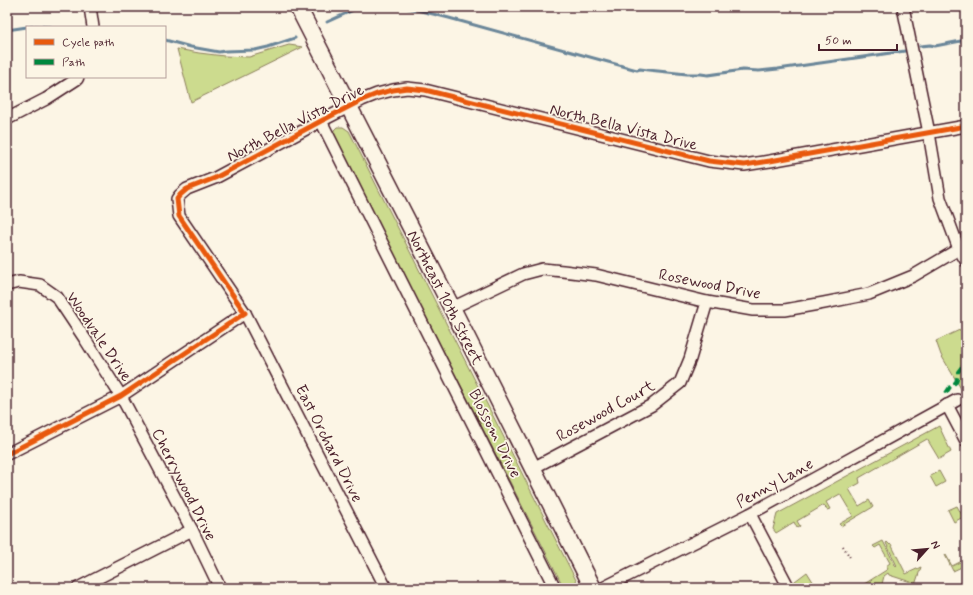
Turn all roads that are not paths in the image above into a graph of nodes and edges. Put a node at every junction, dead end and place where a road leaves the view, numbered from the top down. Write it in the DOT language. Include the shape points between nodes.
graph roads {
  1 [pos="90,7"];
  2 [pos="298,7"];
  3 [pos="903,7"];
  4 [pos="93,26"];
  5 [pos="78,78"];
  6 [pos="349,107"];
  7 [pos="7,119"];
  8 [pos="321,121"];
  9 [pos="966,126"];
  10 [pos="929,133"];
  11 [pos="959,249"];
  12 [pos="966,261"];
  13 [pos="7,285"];
  14 [pos="707,302"];
  15 [pos="452,308"];
  16 [pos="245,313"];
  17 [pos="121,396"];
  18 [pos="957,400"];
  19 [pos="947,405"];
  20 [pos="966,441"];
  21 [pos="7,454"];
  22 [pos="533,468"];
  23 [pos="750,514"];
  24 [pos="192,530"];
  25 [pos="78,588"];
  26 [pos="220,588"];
  27 [pos="386,588"];
  28 [pos="555,588"];
  29 [pos="593,588"];
  30 [pos="603,588"];
  31 [pos="789,588"];
  1 -- 4 [label="street"];
  2 -- 6 [label="main road, Northeast 10th Street"];
  3 -- 10 [label="street"];
  5 -- 7 [label="street" via="46,99"];
  6 -- 8 [label="street, North Bella Vista Drive"];
  6 -- 10 [label="street, North Bella Vista Drive" via="392,90 425,90 709,161 744,165"];
  6 -- 15 [label="main road, Northeast 10th Street"];
  8 -- 16 [label="street, North Bella Vista Drive" via="215,178 187,189 177,199 179,216"];
  8 -- 28 [label="street, Blossom Drive"];
  9 -- 10 [label="street, North Bella Vista Drive"];
  10 -- 11 [label="street" via="940,198"];
  11 -- 12 [label="street"];
  11 -- 14 [label="street, Rosewood Drive" via="913,276 870,294 784,310 753,310"];
  13 -- 17 [label="street, Woodvale Drive" via="19,282 40,285 57,297"];
  14 -- 15 [label="street, Rosewood Drive" via="596,275 542,270 523,274"];
  14 -- 22 [label="street, Rosewood Court" via="680,383 652,405"];
  15 -- 22 [label="main road, Northeast 10th Street"];
  16 -- 17 [label="street"];
  16 -- 27 [label="street, East Orchard Drive"];
  17 -- 21 [label="street"];
  17 -- 24 [label="street, Cherrywood Drive"];
  18 -- 19 [label="street, Penny Lane"];
  19 -- 20 [label="street"];
  19 -- 23 [label="street, Penny Lane"];
  22 -- 29 [label="main road, Northeast 10th Street"];
  23 -- 30 [label="street, Penny Lane"];
  23 -- 31 [label="street"];
  24 -- 25 [label="street"];
  24 -- 26 [label="street, Cherrywood Drive"];
}
